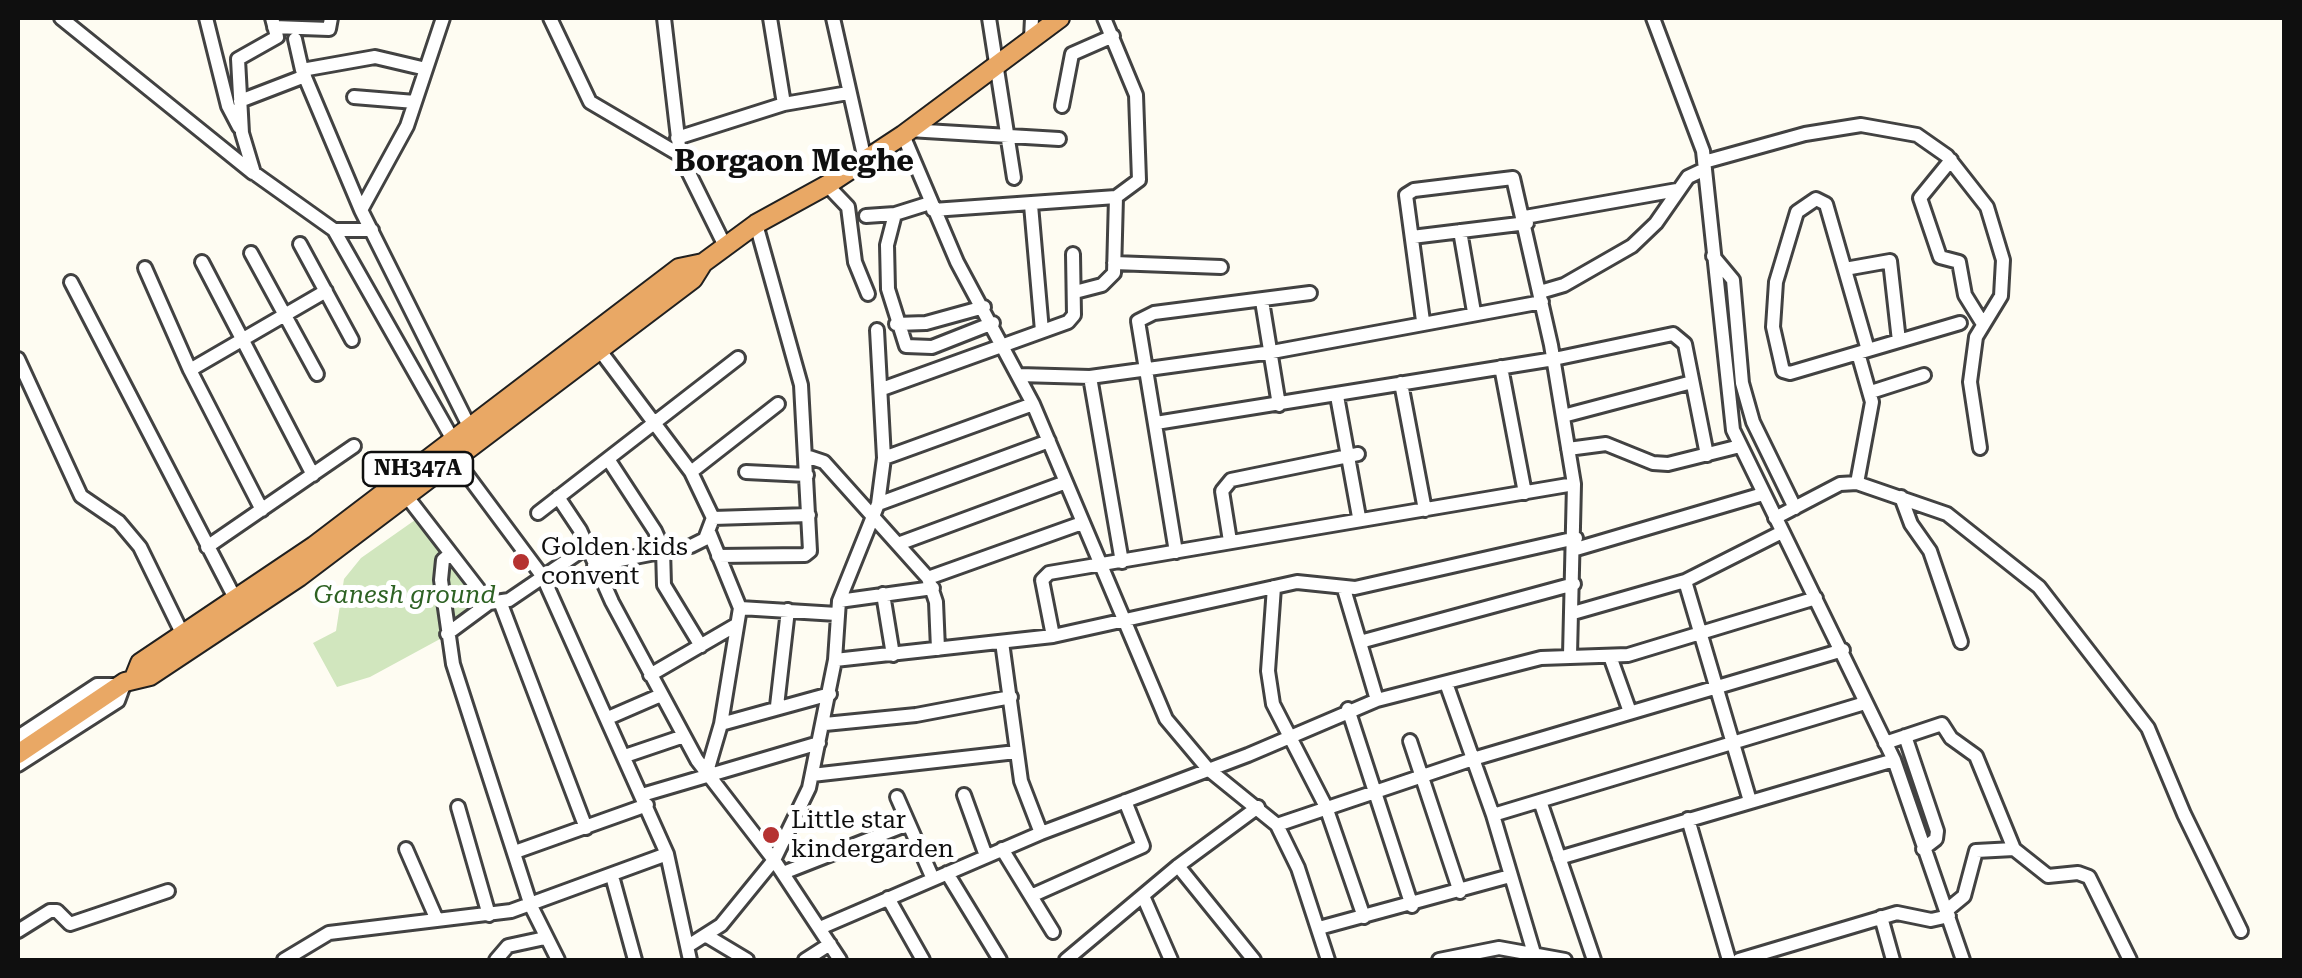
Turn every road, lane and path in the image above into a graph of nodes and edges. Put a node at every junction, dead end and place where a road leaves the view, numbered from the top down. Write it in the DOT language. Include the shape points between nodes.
graph roads {
  1 [pos="61,18"];
  2 [pos="206,18"];
  3 [pos="331,18"];
  4 [pos="443,18"];
  5 [pos="550,18"];
  6 [pos="664,18"];
  7 [pos="770,18"];
  8 [pos="833,18"];
  9 [pos="989,18"];
  10 [pos="1032,18"];
  11 [pos="1060,18"];
  12 [pos="1104,18"];
  13 [pos="1654,18"];
  14 [pos="273,22"];
  15 [pos="1113,36"];
  16 [pos="294,38"];
  17 [pos="1031,38"];
  18 [pos="997,64"];
  19 [pos="426,69"];
  20 [pos="304,73"];
  21 [pos="848,93"];
  22 [pos="354,97"];
  23 [pos="240,101"];
  24 [pos="414,102"];
  25 [pos="784,104"];
  26 [pos="1062,106"];
  27 [pos="242,133"];
  28 [pos="906,133"];
  29 [pos="1007,136"];
  30 [pos="677,138"];
  31 [pos="1059,139"];
  32 [pos="680,156"];
  33 [pos="865,160"];
  34 [pos="1951,160"];
  35 [pos="1704,166"];
  36 [pos="254,173"];
  37 [pos="1014,178"];
  38 [pos="827,185"];
  39 [pos="1676,190"];
  40 [pos="1116,197"];
  41 [pos="1031,205"];
  42 [pos="932,206"];
  43 [pos="361,210"];
  44 [pos="895,214"];
  45 [pos="866,216"];
  46 [pos="1526,220"];
  47 [pos="756,224"];
  48 [pos="334,230"];
  49 [pos="372,230"];
  50 [pos="1460,231"];
  51 [pos="1412,237"];
  52 [pos="300,244"];
  53 [pos="725,246"];
  54 [pos="251,252"];
  55 [pos="1074,254"];
  56 [pos="1713,256"];
  57 [pos="202,262"];
  58 [pos="703,262"];
  59 [pos="1114,263"];
  60 [pos="145,268"];
  61 [pos="1221,268"];
  62 [pos="1844,270"];
  63 [pos="71,282"];
  64 [pos="326,291"];
  65 [pos="1074,292"];
  66 [pos="1310,293"];
  67 [pos="868,294"];
  68 [pos="1540,297"];
  69 [pos="1262,301"];
  70 [pos="984,307"];
  71 [pos="1474,312"];
  72 [pos="283,316"];
  73 [pos="1423,322"];
  74 [pos="1960,322"];
  75 [pos="896,324"];
  76 [pos="992,324"];
  77 [pos="1983,324"];
  78 [pos="877,330"];
  79 [pos="1042,331"];
  80 [pos="242,340"];
  81 [pos="352,340"];
  82 [pos="1899,341"];
  83 [pos="1004,345"];
  84 [pos="598,348"];
  85 [pos="1272,352"];
  86 [pos="1863,352"];
  87 [pos="18,358"];
  88 [pos="738,358"];
  89 [pos="1554,359"];
  90 [pos="1501,367"];
  91 [pos="1146,368"];
  92 [pos="190,370"];
  93 [pos="317,374"];
  94 [pos="1924,374"];
  95 [pos="1019,375"];
  96 [pos="1090,377"];
  97 [pos="1692,382"];
  98 [pos="1401,383"];
  99 [pos="882,390"];
  100 [pos="1871,392"];
  101 [pos="1337,396"];
  102 [pos="778,404"];
  103 [pos="1033,404"];
  104 [pos="1279,405"];
  105 [pos="1563,416"];
  106 [pos="656,422"];
  107 [pos="1156,423"];
  108 [pos="471,430"];
  109 [pos="1050,441"];
  110 [pos="354,446"];
  111 [pos="1740,446"];
  112 [pos="1568,448"];
  113 [pos="1980,448"];
  114 [pos="458,453"];
  115 [pos="1707,455"];
  116 [pos="806,456"];
  117 [pos="1352,456"];
  118 [pos="608,458"];
  119 [pos="884,458"];
  120 [pos="691,472"];
  121 [pos="746,472"];
  122 [pos="312,474"];
  123 [pos="806,475"];
  124 [pos="1066,482"];
  125 [pos="1857,483"];
  126 [pos="1574,484"];
  127 [pos="1524,493"];
  128 [pos="1763,494"];
  129 [pos="558,497"];
  130 [pos="1901,497"];
  131 [pos="408,498"];
  132 [pos="878,504"];
  133 [pos="1795,508"];
  134 [pos="262,510"];
  135 [pos="1425,510"];
  136 [pos="538,512"];
  137 [pos="808,515"];
  138 [pos="1359,517"];
  139 [pos="872,518"];
  140 [pos="1775,518"];
  141 [pos="1082,523"];
  142 [pos="711,525"];
  143 [pos="1782,532"];
  144 [pos="1230,541"];
  145 [pos="898,544"];
  146 [pos="1576,544"];
  147 [pos="588,547"];
  148 [pos="207,548"];
  149 [pos="663,549"];
  150 [pos="1176,552"];
  151 [pos="450,554"];
  152 [pos="718,556"];
  153 [pos="1122,562"];
  154 [pos="594,565"];
  155 [pos="1098,566"];
  156 [pos="543,578"];
  157 [pos="1686,582"];
  158 [pos="931,583"];
  159 [pos="1574,584"];
  160 [pos="1274,587"];
  161 [pos="1344,589"];
  162 [pos="884,594"];
  163 [pos="1816,598"];
  164 [pos="495,604"];
  165 [pos="240,608"];
  166 [pos="740,608"];
  167 [pos="838,608"];
  168 [pos="788,610"];
  169 [pos="1573,613"];
  170 [pos="1123,623"];
  171 [pos="736,624"];
  172 [pos="1702,633"];
  173 [pos="447,634"];
  174 [pos="1053,636"];
  175 [pos="184,637"];
  176 [pos="1002,642"];
  177 [pos="1360,642"];
  178 [pos="1961,642"];
  179 [pos="700,646"];
  180 [pos="938,649"];
  181 [pos="1842,650"];
  182 [pos="893,655"];
  183 [pos="1570,655"];
  184 [pos="1611,659"];
  185 [pos="836,660"];
  186 [pos="650,676"];
  187 [pos="125,683"];
  188 [pos="1446,683"];
  189 [pos="1718,686"];
  190 [pos="661,694"];
  191 [pos="830,694"];
  192 [pos="1011,697"];
  193 [pos="1377,700"];
  194 [pos="1866,703"];
  195 [pos="777,706"];
  196 [pos="1348,710"];
  197 [pos="1630,712"];
  198 [pos="608,718"];
  199 [pos="720,724"];
  200 [pos="825,724"];
  201 [pos="1291,734"];
  202 [pos="684,736"];
  203 [pos="1905,736"];
  204 [pos="18,738"];
  205 [pos="1410,741"];
  206 [pos="818,743"];
  207 [pos="1886,743"];
  208 [pos="1734,744"];
  209 [pos="1016,752"];
  210 [pos="18,754"];
  211 [pos="625,756"];
  212 [pos="1472,759"];
  213 [pos="1894,760"];
  214 [pos="18,765"];
  215 [pos="1208,769"];
  216 [pos="812,775"];
  217 [pos="708,776"];
  218 [pos="1422,776"];
  219 [pos="1374,792"];
  220 [pos="964,795"];
  221 [pos="897,797"];
  222 [pos="645,800"];
  223 [pos="1125,800"];
  224 [pos="1750,801"];
  225 [pos="1540,802"];
  226 [pos="458,807"];
  227 [pos="1258,807"];
  228 [pos="1326,807"];
  229 [pos="1493,815"];
  230 [pos="1688,819"];
  231 [pos="908,824"];
  232 [pos="1277,825"];
  233 [pos="586,828"];
  234 [pos="1041,833"];
  235 [pos="2014,848"];
  236 [pos="406,849"];
  237 [pos="1002,849"];
  238 [pos="1923,849"];
  239 [pos="515,852"];
  240 [pos="667,854"];
  241 [pos="986,856"];
  242 [pos="1559,858"];
  243 [pos="774,860"];
  244 [pos="1178,866"];
  245 [pos="783,873"];
  246 [pos="947,873"];
  247 [pos="612,876"];
  248 [pos="1510,876"];
  249 [pos="933,879"];
  250 [pos="168,891"];
  251 [pos="1460,892"];
  252 [pos="1031,896"];
  253 [pos="1143,896"];
  254 [pos="888,898"];
  255 [pos="531,906"];
  256 [pos="1412,906"];
  257 [pos="1948,913"];
  258 [pos="489,915"];
  259 [pos="1364,917"];
  260 [pos="1881,917"];
  261 [pos="436,920"];
  262 [pos="820,928"];
  263 [pos="1320,928"];
  264 [pos="2241,930"];
  265 [pos="18,931"];
  266 [pos="1053,932"];
  267 [pos="708,936"];
  268 [pos="545,938"];
  269 [pos="830,944"];
  270 [pos="689,953"];
  271 [pos="1535,956"];
  272 [pos="284,960"];
  273 [pos="496,960"];
  274 [pos="558,960"];
  275 [pos="634,960"];
  276 [pos="748,960"];
  277 [pos="805,960"];
  278 [pos="840,960"];
  279 [pos="923,960"];
  280 [pos="1000,960"];
  281 [pos="1068,960"];
  282 [pos="1171,960"];
  283 [pos="1251,960"];
  284 [pos="1328,960"];
  285 [pos="1439,960"];
  286 [pos="1565,960"];
  287 [pos="1594,960"];
  288 [pos="1729,960"];
  289 [pos="1739,960"];
  290 [pos="1893,960"];
  291 [pos="1963,960"];
  292 [pos="2130,960"];
  1 -- 36 [label="street"];
  2 -- 27 [label="street" via="228,106"];
  3 -- 14 [label="street" via="329,29"];
  4 -- 19 [label="street"];
  5 -- 32 [label="street" via="590,102"];
  6 -- 30 [label="street"];
  7 -- 25 [label="street"];
  8 -- 21 [label="street"];
  9 -- 18 [label="street"];
  10 -- 17 [label="street"];
  11 -- 17 [label="highway, NH347A"];
  12 -- 15 [label="street"];
  13 -- 35 [label="street"];
  14 -- 23 [label="street" via="277,37 238,59"];
  15 -- 26 [label="street" via="1072,54"];
  15 -- 40 [label="street" via="1136,95 1142,172"];
  16 -- 20 [label="street"];
  17 -- 18 [label="highway, NH347A"];
  18 -- 28 [label="highway, NH347A"];
  18 -- 29 [label="street"];
  19 -- 20 [label="street" via="376,57"];
  19 -- 24 [label="street"];
  20 -- 23 [label="street"];
  20 -- 43 [label="street"];
  21 -- 25 [label="street"];
  21 -- 33 [label="street"];
  22 -- 24 [label="street"];
  23 -- 27 [label="street"];
  24 -- 43 [label="street"];
  25 -- 30 [label="street"];
  27 -- 36 [label="street"];
  28 -- 29 [label="street"];
  28 -- 33 [label="highway, NH347A"];
  28 -- 42 [label="street"];
  29 -- 31 [label="street"];
  29 -- 37 [label="street"];
  30 -- 32 [label="street"];
  32 -- 53 [label="street"];
  33 -- 38 [label="highway, NH347A"];
  34 -- 35 [label="street" via="1918,135 1862,125 1805,134"];
  34 -- 77 [label="street" via="1986,207 2003,260 2001,296"];
  34 -- 77 [label="street" via="1920,198 1940,257 1959,262 1965,295"];
  35 -- 39 [label="street"];
  35 -- 56 [label="street"];
  36 -- 48 [label="street"];
  38 -- 47 [label="highway, NH347A"];
  38 -- 67 [label="street" via="848,207 855,262"];
  39 -- 46 [label="street"];
  39 -- 68 [label="street" via="1632,246"];
  40 -- 41 [label="street"];
  40 -- 59 [label="street"];
  41 -- 42 [label="street"];
  41 -- 79 [label="street"];
  42 -- 44 [label="street"];
  42 -- 70 [label="street"];
  43 -- 49 [label="street"];
  44 -- 45 [label="street"];
  44 -- 75 [label="street" via="886,256"];
  46 -- 50 [label="street"];
  46 -- 51 [label="street" via="1517,183 1508,177 1414,190 1405,200"];
  46 -- 68 [label="street"];
  47 -- 53 [label="highway, NH347A"];
  47 -- 116 [label="street" via="801,385"];
  48 -- 49 [label="street"];
  48 -- 114 [label="street"];
  49 -- 108 [label="street"];
  50 -- 51 [label="street"];
  50 -- 71 [label="street"];
  51 -- 73 [label="street"];
  52 -- 64 [label="street"];
  53 -- 58 [label="highway, NH347A"];
  54 -- 72 [label="street"];
  55 -- 65 [label="street"];
  56 -- 111 [label="street" via="1724,372"];
  56 -- 133 [label="street" via="1733,280 1752,422"];
  57 -- 80 [label="street"];
  58 -- 84 [label="highway, NH347A" via="693,279"];
  58 -- 108 [label="highway, NH347A" via="679,268"];
  59 -- 61 [label="street"];
  59 -- 65 [label="street" via="1109,280"];
  60 -- 92 [label="street"];
  62 -- 82 [label="street" via="1890,261"];
  62 -- 86 [label="street"];
  62 -- 86 [label="street" via="1826,204 1816,199 1794,217 1776,282 1773,327 1786,373"];
  63 -- 148 [label="street"];
  64 -- 72 [label="street"];
  64 -- 81 [label="street"];
  65 -- 79 [label="street" via="1072,319"];
  66 -- 69 [label="street"];
  68 -- 71 [label="street"];
  68 -- 89 [label="street"];
  69 -- 85 [label="street"];
  69 -- 91 [label="street" via="1142,317 1137,324"];
  70 -- 75 [label="street"];
  70 -- 76 [label="street"];
  71 -- 73 [label="street"];
  72 -- 80 [label="street"];
  72 -- 93 [label="street"];
  73 -- 85 [label="street"];
  74 -- 82 [label="street"];
  75 -- 76 [label="street" via="906,346 916,350"];
  76 -- 83 [label="street"];
  77 -- 113 [label="street" via="1970,382"];
  78 -- 99 [label="street"];
  79 -- 83 [label="street"];
  80 -- 92 [label="street"];
  80 -- 122 [label="street"];
  82 -- 86 [label="street"];
  83 -- 95 [label="street"];
  83 -- 99 [label="street"];
  84 -- 106 [label="street"];
  84 -- 114 [label="highway, NH347A"];
  85 -- 91 [label="street"];
  85 -- 104 [label="street"];
  86 -- 100 [label="street"];
  87 -- 175 [label="street" via="81,496 140,547"];
  88 -- 106 [label="street"];
  89 -- 90 [label="street"];
  89 -- 97 [label="street" via="1674,334 1685,344"];
  89 -- 105 [label="street"];
  90 -- 98 [label="street"];
  90 -- 127 [label="street"];
  91 -- 96 [label="street"];
  91 -- 107 [label="street"];
  92 -- 134 [label="street"];
  94 -- 100 [label="street"];
  95 -- 96 [label="street"];
  95 -- 103 [label="street"];
  96 -- 153 [label="street"];
  97 -- 105 [label="street"];
  97 -- 115 [label="street"];
  98 -- 101 [label="street"];
  98 -- 135 [label="street"];
  99 -- 119 [label="street"];
  100 -- 125 [label="street"];
  101 -- 104 [label="street"];
  101 -- 117 [label="street"];
  102 -- 120 [label="street"];
  103 -- 109 [label="street"];
  103 -- 119 [label="street"];
  104 -- 107 [label="street"];
  105 -- 112 [label="street"];
  106 -- 118 [label="street"];
  106 -- 120 [label="street"];
  107 -- 150 [label="street"];
  108 -- 114 [label="highway, NH347A"];
  109 -- 124 [label="street"];
  109 -- 132 [label="street"];
  110 -- 122 [label="street"];
  111 -- 115 [label="street"];
  111 -- 128 [label="street"];
  112 -- 115 [label="street" via="1606,444 1668,464"];
  112 -- 126 [label="street"];
  114 -- 131 [label="highway, NH347A"];
  114 -- 156 [label="street"];
  114 -- 165 [label="highway, NH347A"];
  116 -- 123 [label="street"];
  116 -- 139 [label="street" via="824,462"];
  117 -- 138 [label="street"];
  117 -- 144 [label="street" via="1224,484"];
  118 -- 129 [label="street"];
  118 -- 149 [label="street"];
  119 -- 132 [label="street"];
  120 -- 142 [label="street"];
  121 -- 123 [label="street"];
  122 -- 134 [label="street"];
  123 -- 137 [label="street"];
  124 -- 141 [label="street"];
  124 -- 145 [label="street"];
  125 -- 130 [label="street"];
  125 -- 133 [label="street" via="1840,484"];
  126 -- 127 [label="street"];
  126 -- 146 [label="street"];
  127 -- 135 [label="street"];
  128 -- 140 [label="street"];
  128 -- 146 [label="street"];
  129 -- 136 [label="street"];
  129 -- 147 [label="street"];
  130 -- 178 [label="street" via="1938,568"];
  130 -- 264 [label="street" via="1948,514 2045,594 2148,728"];
  131 -- 151 [label="street"];
  131 -- 165 [label="highway, NH347A"];
  132 -- 139 [label="street"];
  133 -- 140 [label="street"];
  134 -- 148 [label="street"];
  135 -- 138 [label="street"];
  137 -- 142 [label="street"];
  137 -- 152 [label="street" via="808,554"];
  138 -- 144 [label="street"];
  139 -- 145 [label="street"];
  139 -- 167 [label="street"];
  140 -- 143 [label="street"];
  141 -- 155 [label="street"];
  141 -- 158 [label="street"];
  142 -- 149 [label="street" via="690,546"];
  142 -- 152 [label="street"];
  143 -- 157 [label="street"];
  143 -- 163 [label="street"];
  144 -- 150 [label="street"];
  145 -- 158 [label="street"];
  146 -- 159 [label="street"];
  146 -- 161 [label="street"];
  147 -- 154 [label="street"];
  147 -- 156 [label="street"];
  148 -- 165 [label="street"];
  149 -- 154 [label="street"];
  149 -- 179 [label="street" via="664,585"];
  150 -- 153 [label="street"];
  151 -- 164 [label="street"];
  151 -- 173 [label="street" via="441,569"];
  152 -- 166 [label="street"];
  153 -- 155 [label="street"];
  154 -- 186 [label="street"];
  155 -- 170 [label="street"];
  155 -- 174 [label="street" via="1043,577"];
  156 -- 164 [label="street"];
  156 -- 198 [label="street"];
  157 -- 169 [label="street"];
  157 -- 172 [label="street"];
  158 -- 162 [label="street"];
  158 -- 180 [label="street"];
  159 -- 169 [label="street"];
  159 -- 177 [label="street"];
  160 -- 161 [label="street" via="1310,581"];
  160 -- 170 [label="street"];
  160 -- 201 [label="street" via="1270,691"];
  161 -- 177 [label="street"];
  162 -- 167 [label="street"];
  162 -- 182 [label="street"];
  163 -- 172 [label="street"];
  163 -- 181 [label="street"];
  164 -- 173 [label="street"];
  164 -- 233 [label="street"];
  165 -- 175 [label="highway, NH347A"];
  165 -- 187 [label="highway, NH347A" via="148,677"];
  166 -- 168 [label="street"];
  166 -- 171 [label="street"];
  167 -- 168 [label="street"];
  167 -- 185 [label="street"];
  168 -- 195 [label="street"];
  169 -- 183 [label="street"];
  170 -- 174 [label="street"];
  170 -- 215 [label="street" via="1166,719"];
  171 -- 179 [label="street"];
  171 -- 199 [label="street"];
  172 -- 184 [label="street"];
  172 -- 189 [label="street"];
  173 -- 239 [label="street"];
  174 -- 176 [label="street"];
  175 -- 187 [label="highway, NH347A" via="138,665"];
  176 -- 180 [label="street"];
  176 -- 192 [label="street"];
  177 -- 193 [label="street"];
  179 -- 186 [label="street"];
  180 -- 182 [label="street"];
  181 -- 189 [label="street"];
  181 -- 194 [label="street"];
  182 -- 185 [label="street"];
  183 -- 184 [label="street"];
  183 -- 188 [label="street"];
  184 -- 197 [label="street"];
  185 -- 191 [label="street"];
  186 -- 190 [label="street"];
  187 -- 204 [label="street" via="97,685"];
  187 -- 210 [label="highway, NH347A"];
  187 -- 214 [label="street" via="118,701"];
  188 -- 193 [label="street"];
  188 -- 212 [label="street"];
  189 -- 197 [label="street"];
  189 -- 208 [label="street"];
  190 -- 198 [label="street"];
  190 -- 202 [label="street"];
  191 -- 195 [label="street"];
  191 -- 200 [label="street"];
  192 -- 200 [label="street"];
  192 -- 209 [label="street"];
  193 -- 196 [label="street"];
  194 -- 207 [label="street"];
  194 -- 208 [label="street"];
  195 -- 199 [label="street"];
  196 -- 201 [label="street"];
  196 -- 219 [label="street"];
  197 -- 212 [label="street"];
  198 -- 211 [label="street"];
  199 -- 217 [label="street"];
  200 -- 206 [label="street"];
  201 -- 215 [label="street"];
  201 -- 228 [label="street"];
  202 -- 211 [label="street"];
  202 -- 217 [label="street"];
  203 -- 207 [label="street"];
  203 -- 235 [label="street" via="1942,724 1950,738 1973,752"];
  203 -- 238 [label="street" via="1937,831"];
  205 -- 218 [label="street"];
  206 -- 216 [label="street"];
  206 -- 217 [label="street"];
  207 -- 213 [label="street"];
  208 -- 224 [label="street"];
  208 -- 225 [label="street"];
  209 -- 216 [label="street"];
  209 -- 234 [label="street"];
  211 -- 222 [label="street"];
  212 -- 218 [label="street"];
  212 -- 229 [label="street"];
  213 -- 224 [label="street"];
  213 -- 238 [label="street"];
  215 -- 223 [label="street"];
  215 -- 227 [label="street"];
  216 -- 243 [label="street"];
  217 -- 222 [label="street"];
  217 -- 243 [label="street"];
  218 -- 219 [label="street"];
  218 -- 251 [label="street"];
  219 -- 228 [label="street"];
  219 -- 256 [label="street"];
  220 -- 241 [label="street"];
  221 -- 231 [label="street"];
  222 -- 233 [label="street"];
  222 -- 240 [label="street"];
  223 -- 234 [label="street"];
  223 -- 252 [label="street" via="1143,846"];
  224 -- 230 [label="street"];
  225 -- 229 [label="street"];
  225 -- 242 [label="street"];
  226 -- 258 [label="street"];
  227 -- 232 [label="street"];
  227 -- 244 [label="street"];
  228 -- 232 [label="street"];
  228 -- 259 [label="street"];
  229 -- 248 [label="street"];
  230 -- 242 [label="street"];
  230 -- 288 [label="street"];
  231 -- 245 [label="street"];
  231 -- 249 [label="street"];
  232 -- 263 [label="street"];
  233 -- 239 [label="street"];
  234 -- 237 [label="street"];
  235 -- 257 [label="street" via="1976,851 1964,896"];
  235 -- 292 [label="street" via="2043,874 2089,877"];
  236 -- 261 [label="street"];
  237 -- 241 [label="street"];
  237 -- 252 [label="street"];
  238 -- 257 [label="street"];
  239 -- 255 [label="street"];
  240 -- 247 [label="street"];
  240 -- 270 [label="street"];
  241 -- 246 [label="street"];
  242 -- 287 [label="street"];
  243 -- 245 [label="street"];
  243 -- 267 [label="street"];
  244 -- 253 [label="street"];
  244 -- 283 [label="street"];
  245 -- 262 [label="street"];
  246 -- 249 [label="street"];
  246 -- 280 [label="street"];
  247 -- 255 [label="street"];
  247 -- 275 [label="street"];
  248 -- 251 [label="street"];
  248 -- 271 [label="street"];
  249 -- 254 [label="street"];
  250 -- 265 [label="street" via="70,924 50,911"];
  251 -- 256 [label="street"];
  252 -- 266 [label="street"];
  253 -- 281 [label="street"];
  253 -- 282 [label="street"];
  254 -- 262 [label="street"];
  254 -- 279 [label="street"];
  255 -- 258 [label="street"];
  255 -- 268 [label="street"];
  256 -- 259 [label="street"];
  257 -- 260 [label="street" via="1931,920"];
  257 -- 291 [label="street"];
  258 -- 261 [label="street"];
  259 -- 263 [label="street"];
  260 -- 289 [label="street"];
  260 -- 290 [label="street"];
  261 -- 272 [label="street" via="329,933"];
  262 -- 269 [label="street"];
  263 -- 284 [label="street"];
  267 -- 270 [label="street"];
  267 -- 276 [label="street"];
  268 -- 273 [label="street" via="508,946"];
  268 -- 274 [label="street"];
  269 -- 277 [label="street"];
  269 -- 278 [label="street"];
  271 -- 285 [label="street" via="1499,948"];
  271 -- 286 [label="street"];
}
